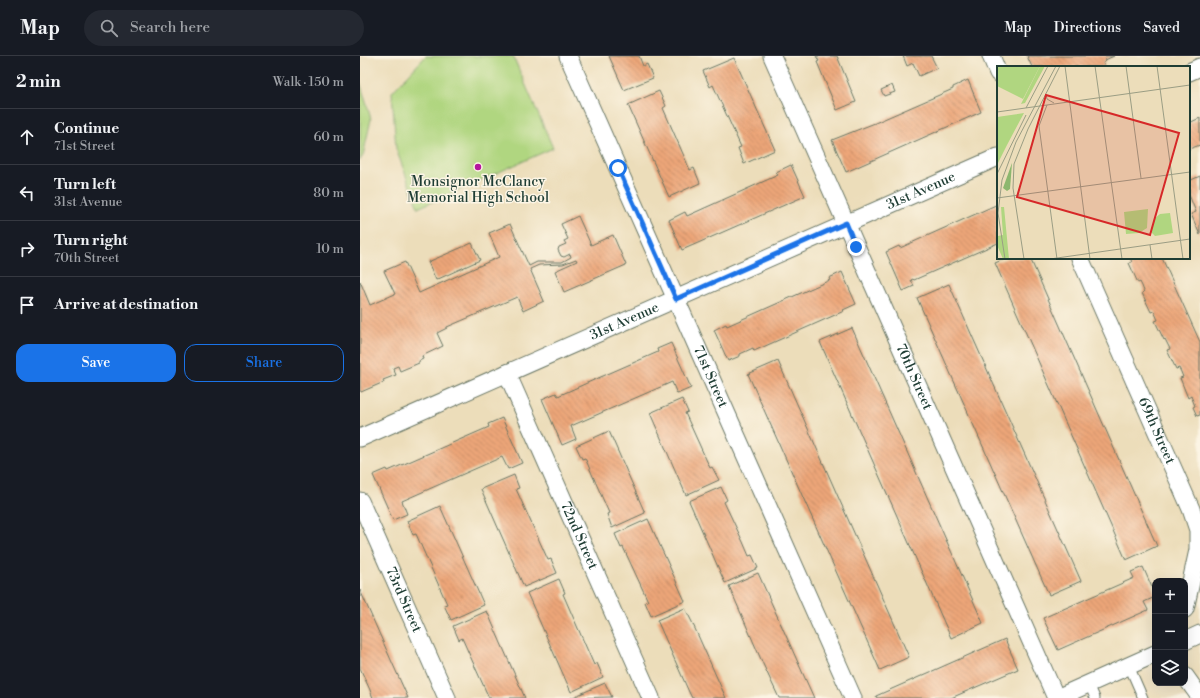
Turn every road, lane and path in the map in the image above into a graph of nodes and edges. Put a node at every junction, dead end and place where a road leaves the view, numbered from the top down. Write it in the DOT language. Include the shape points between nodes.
graph roads {
  1 [pos="568,56"];
  2 [pos="772,56"];
  3 [pos="991,56"];
  4 [pos="1200,67"];
  5 [pos="997,71"];
  6 [pos="1190,72"];
  7 [pos="997,157"];
  8 [pos="846,223"];
  9 [pos="1080,259"];
  10 [pos="676,299"];
  11 [pos="507,373"];
  12 [pos="360,438"];
  13 [pos="360,501"];
  14 [pos="1188,595"];
  15 [pos="1200,634"];
  16 [pos="1188,640"];
  17 [pos="1152,655"];
  18 [pos="1131,665"];
  19 [pos="1152,665"];
  20 [pos="1188,680"];
  21 [pos="1092,691"];
  22 [pos="1200,697"];
  23 [pos="447,698"];
  24 [pos="650,698"];
  25 [pos="853,698"];
  26 [pos="1057,698"];
  27 [pos="1143,698"];
  1 -- 10 [label="street, 71st Street"];
  2 -- 8 [label="street, 70th Street"];
  3 -- 5 [label="street"];
  4 -- 6 [label="street"];
  7 -- 8 [label="street, 31st Avenue"];
  8 -- 10 [label="street, 31st Avenue"];
  8 -- 26 [label="street, 70th Street"];
  9 -- 14 [label="street, 69th Street" via="1192,509 1198,530 1198,550"];
  10 -- 11 [label="street, 31st Avenue"];
  10 -- 25 [label="street, 71st Street"];
  11 -- 12 [label="street, 31st Avenue"];
  11 -- 24 [label="street, 72nd Street"];
  13 -- 23 [label="street, 73rd Street"];
  15 -- 16 [label="street"];
  17 -- 18 [label="street"];
  18 -- 19 [label="street"];
  18 -- 21 [label="street"];
  18 -- 27 [label="lane"];
  20 -- 22 [label="street"];
  21 -- 26 [label="street"];
}
